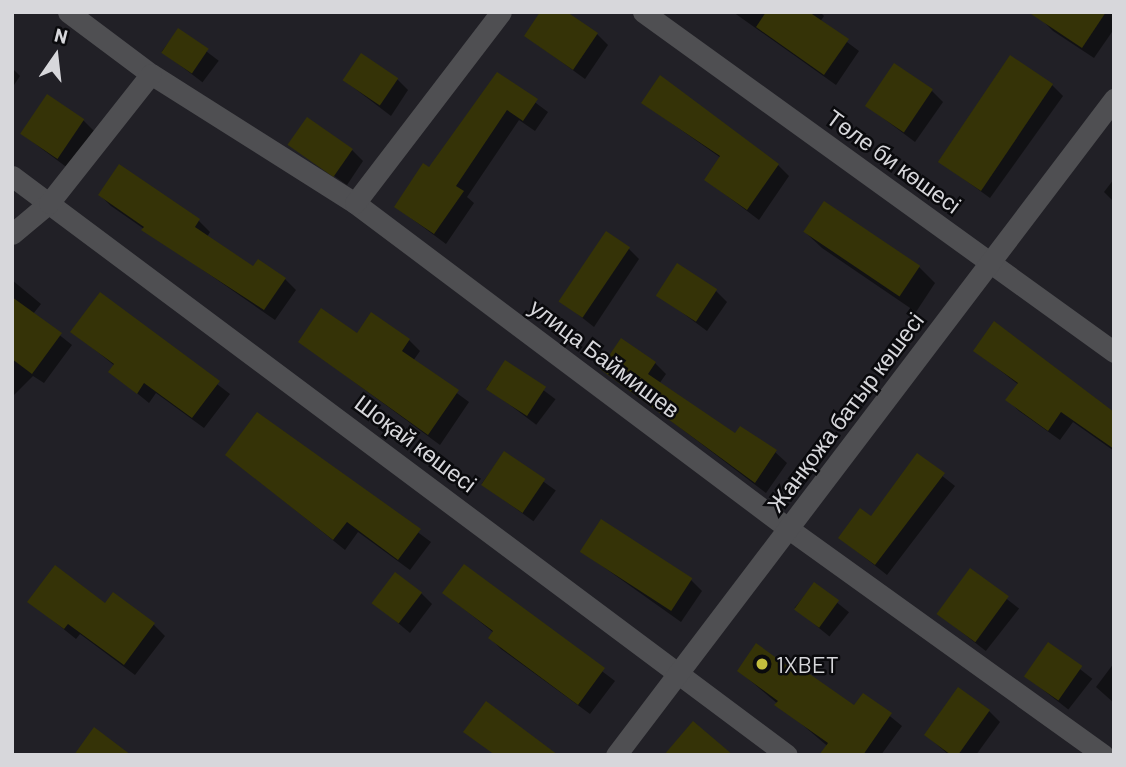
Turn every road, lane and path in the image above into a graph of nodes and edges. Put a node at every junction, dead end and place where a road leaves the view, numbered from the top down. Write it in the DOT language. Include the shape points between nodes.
graph roads {
  1 [pos="68,12"];
  2 [pos="501,12"];
  3 [pos="643,12"];
  4 [pos="151,74"];
  5 [pos="1114,99"];
  6 [pos="12,176"];
  7 [pos="49,203"];
  8 [pos="355,204"];
  9 [pos="12,234"];
  10 [pos="990,263"];
  11 [pos="1114,352"];
  12 [pos="789,529"];
  13 [pos="681,673"];
  14 [pos="617,755"];
  15 [pos="787,755"];
  16 [pos="1103,755"];
  1 -- 4 [label="street, улица Баймишев"];
  2 -- 8 [label="street"];
  3 -- 10 [label="street, Төле би көшесі"];
  4 -- 7 [label="street"];
  4 -- 8 [label="street, улица Баймишев"];
  5 -- 10 [label="street, Жанқожа батыр көшесі"];
  6 -- 7 [label="street, Шоқай көшесі"];
  7 -- 9 [label="street"];
  7 -- 13 [label="street, Шоқай көшесі"];
  8 -- 12 [label="street, улица Баймишев"];
  10 -- 11 [label="street, Төле би көшесі"];
  10 -- 12 [label="street, Жанқожа батыр көшесі"];
  12 -- 13 [label="street, Жанқожа батыр көшесі"];
  12 -- 16 [label="street, улица Баймишев"];
  13 -- 14 [label="street, Жанқожа батыр көшесі"];
  13 -- 15 [label="street, Шоқай көшесі"];
}
